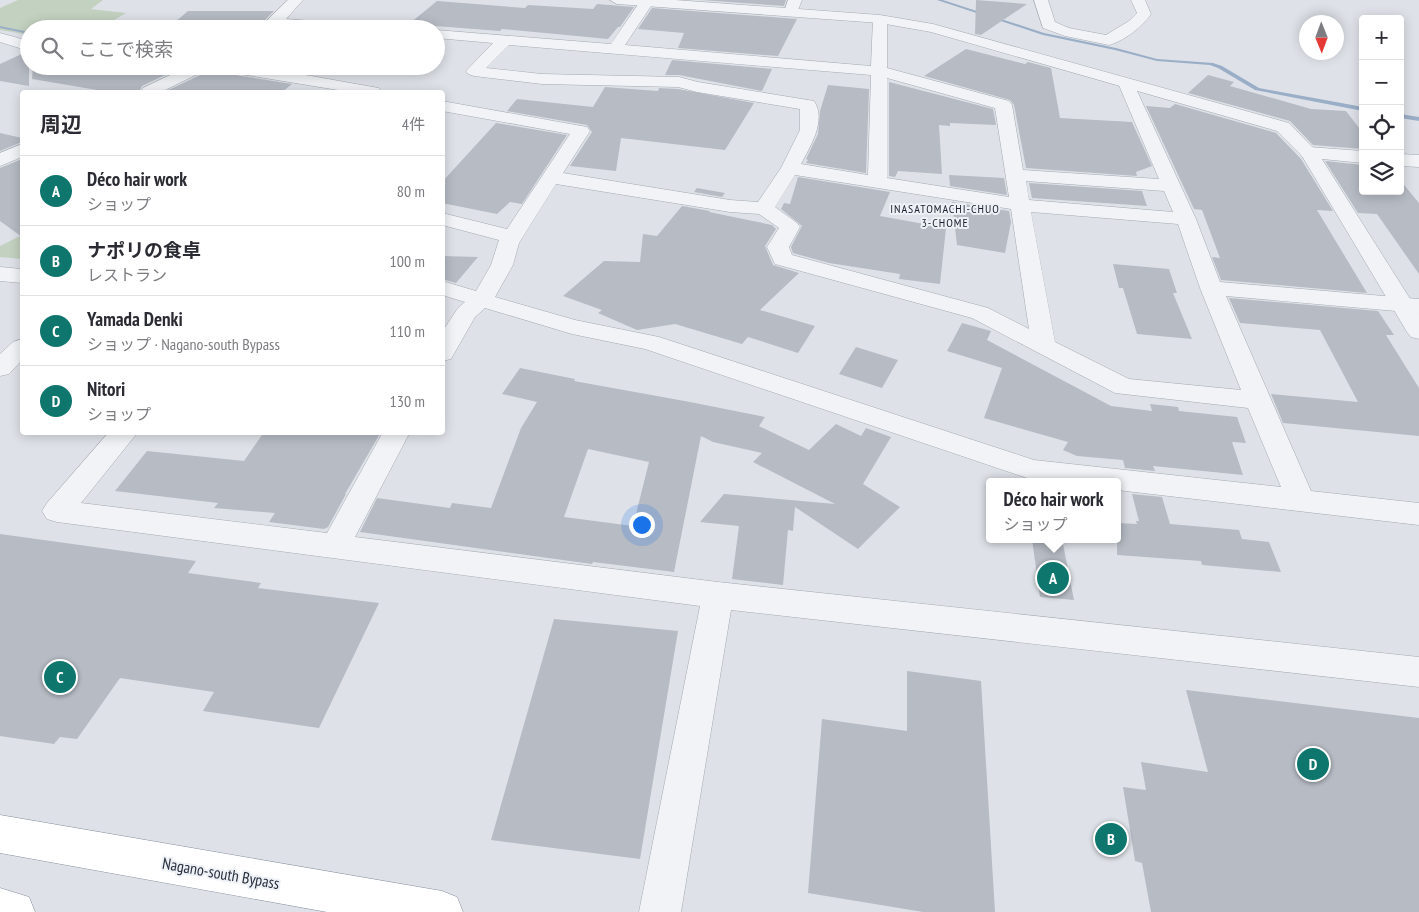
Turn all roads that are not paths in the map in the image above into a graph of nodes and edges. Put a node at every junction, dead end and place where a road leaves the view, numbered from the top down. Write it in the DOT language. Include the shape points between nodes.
graph roads {
  1 [pos="296,0"];
  2 [pos="617,0"];
  3 [pos="1040,0"];
  4 [pos="1138,0"];
  5 [pos="647,1"];
  6 [pos="793,6"];
  7 [pos="880,19"];
  8 [pos="275,20"];
  9 [pos="445,35"];
  10 [pos="0,37"];
  11 [pos="506,40"];
  12 [pos="20,43"];
  13 [pos="616,48"];
  14 [pos="879,71"];
  15 [pos="184,75"];
  16 [pos="281,75"];
  17 [pos="1126,83"];
  18 [pos="154,90"];
  19 [pos="362,90"];
  20 [pos="445,107"];
  21 [pos="20,151"];
  22 [pos="1309,153"];
  23 [pos="1359,157"];
  24 [pos="0,160"];
  25 [pos="1404,160"];
  26 [pos="1419,161"];
  27 [pos="790,168"];
  28 [pos="1015,175"];
  29 [pos="551,177"];
  30 [pos="877,183"];
  31 [pos="1171,186"];
  32 [pos="1020,205"];
  33 [pos="764,208"];
  34 [pos="1186,219"];
  35 [pos="445,220"];
  36 [pos="512,237"];
  37 [pos="0,274"];
  38 [pos="20,276"];
  39 [pos="1211,288"];
  40 [pos="445,289"];
  41 [pos="482,299"];
  42 [pos="1409,305"];
  43 [pos="1419,332"];
  44 [pos="445,347"];
  45 [pos="1044,347"];
  46 [pos="20,349"];
  47 [pos="0,368"];
  48 [pos="1258,400"];
  49 [pos="122,435"];
  50 [pos="395,435"];
  51 [pos="1099,478"];
  52 [pos="1121,481"];
  53 [pos="1300,502"];
  54 [pos="1419,514"];
  55 [pos="335,546"];
  56 [pos="718,594"];
  57 [pos="1419,672"];
  58 [pos="0,834"];
  59 [pos="0,909"];
  60 [pos="14,912"];
  61 [pos="442,912"];
  62 [pos="660,912"];
  1 -- 8 [label="street"];
  2 -- 5 [label="street"];
  3 -- 4 [label="street" via="1048,25 1065,32 1109,40 1144,14"];
  5 -- 6 [label="street"];
  5 -- 13 [label="street"];
  6 -- 7 [label="street"];
  7 -- 14 [label="street"];
  7 -- 17 [label="street" via="933,28"];
  9 -- 11 [label="street"];
  10 -- 12 [label="street"];
  11 -- 13 [label="street"];
  11 -- 27 [label="street" via="474,71 551,79 679,82 808,104 809,130"];
  13 -- 14 [label="street"];
  14 -- 28 [label="street" via="1002,105"];
  14 -- 30 [label="street"];
  15 -- 18 [label="street"];
  16 -- 19 [label="street"];
  17 -- 22 [label="street" via="1283,126"];
  17 -- 31 [label="street"];
  20 -- 29 [label="street" via="580,131"];
  21 -- 24 [label="street"];
  22 -- 23 [label="street"];
  22 -- 42 [label="street"];
  25 -- 26 [label="street"];
  27 -- 30 [label="street"];
  27 -- 33 [label="street"];
  28 -- 31 [label="street"];
  28 -- 32 [label="street"];
  29 -- 33 [label="street" via="730,206"];
  29 -- 36 [label="street"];
  30 -- 32 [label="street"];
  31 -- 34 [label="street"];
  32 -- 34 [label="street"];
  32 -- 45 [label="street"];
  33 -- 45 [label="street" via="790,227 778,247 783,259 980,314"];
  34 -- 39 [label="street"];
  35 -- 36 [label="street"];
  36 -- 41 [label="street" via="502,265"];
  37 -- 38 [label="street"];
  39 -- 42 [label="street"];
  39 -- 48 [label="street"];
  40 -- 41 [label="street"];
  41 -- 44 [label="street" via="466,313"];
  41 -- 51 [label="street" via="572,328 650,342 1032,470"];
  42 -- 43 [label="street"];
  45 -- 48 [label="street" via="1124,387"];
  46 -- 47 [label="street"];
  48 -- 53 [label="street"];
  49 -- 55 [label="street" via="57,511"];
  50 -- 55 [label="street"];
  52 -- 53 [label="street"];
  53 -- 54 [label="street"];
  55 -- 56 [label="street"];
  56 -- 57 [label="street"];
  56 -- 62 [label="street"];
  58 -- 61 [label="highway, Nagano-south Bypass"];
  59 -- 60 [label="highway"];
}
